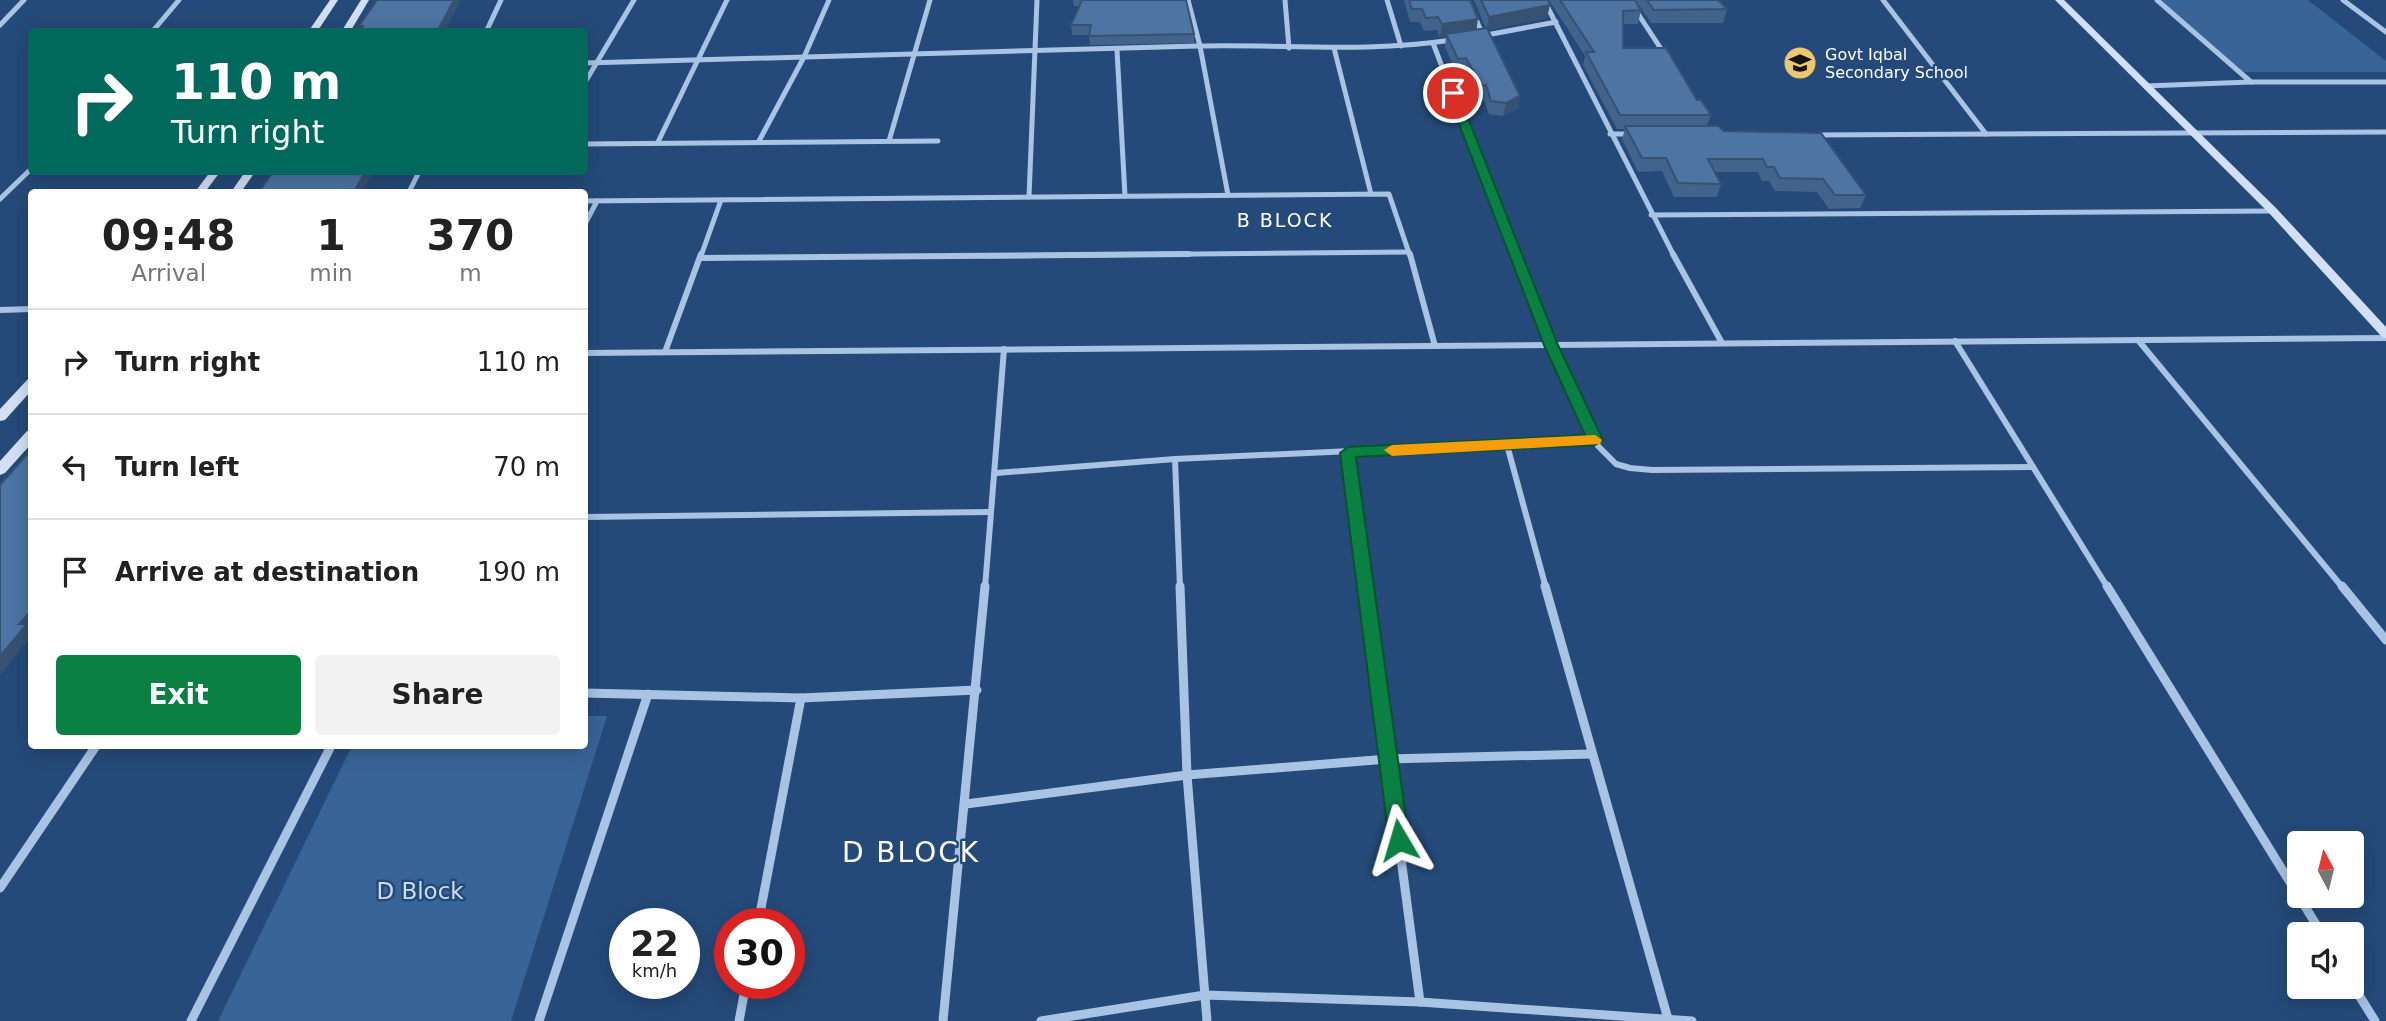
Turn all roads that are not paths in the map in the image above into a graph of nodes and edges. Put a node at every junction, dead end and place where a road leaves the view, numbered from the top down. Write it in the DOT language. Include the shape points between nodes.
graph roads {
  1 [pos="24,0"];
  2 [pos="179,0"];
  3 [pos="334,0"];
  4 [pos="365,0"];
  5 [pos="501,0"];
  6 [pos="634,0"];
  7 [pos="727,0"];
  8 [pos="828,0"];
  9 [pos="930,0"];
  10 [pos="1037,0"];
  11 [pos="1188,0"];
  12 [pos="1285,0"];
  13 [pos="1387,0"];
  14 [pos="1468,0"];
  15 [pos="1544,0"];
  16 [pos="1629,0"];
  17 [pos="1883,0"];
  18 [pos="2059,0"];
  19 [pos="2157,0"];
  20 [pos="2343,0"];
  21 [pos="1556,22"];
  22 [pos="0,25"];
  23 [pos="155,28"];
  24 [pos="315,28"];
  25 [pos="348,28"];
  26 [pos="488,28"];
  27 [pos="2386,32"];
  28 [pos="1483,36"];
  29 [pos="1470,38"];
  30 [pos="1458,39"];
  31 [pos="1433,43"];
  32 [pos="1200,46"];
  33 [pos="1401,46"];
  34 [pos="1289,48"];
  35 [pos="1334,48"];
  36 [pos="1117,50"];
  37 [pos="1034,51"];
  38 [pos="913,54"];
  39 [pos="1665,56"];
  40 [pos="804,57"];
  41 [pos="700,59"];
  42 [pos="598,62"];
  43 [pos="588,63"];
  44 [pos="588,78"];
  45 [pos="2251,82"];
  46 [pos="2386,82"];
  47 [pos="2144,86"];
  48 [pos="2194,132"];
  49 [pos="2378,132"];
  50 [pos="2386,132"];
  51 [pos="1611,134"];
  52 [pos="1637,134"];
  53 [pos="1986,134"];
  54 [pos="1811,135"];
  55 [pos="2386,138"];
  56 [pos="759,141"];
  57 [pos="889,141"];
  58 [pos="938,141"];
  59 [pos="658,142"];
  60 [pos="588,144"];
  61 [pos="28,172"];
  62 [pos="1371,194"];
  63 [pos="1228,195"];
  64 [pos="1125,196"];
  65 [pos="1029,197"];
  66 [pos="0,199"];
  67 [pos="721,200"];
  68 [pos="588,201"];
  69 [pos="597,201"];
  70 [pos="2273,211"];
  71 [pos="1651,215"];
  72 [pos="588,218"];
  73 [pos="1409,252"];
  74 [pos="701,258"];
  75 [pos="28,309"];
  76 [pos="0,310"];
  77 [pos="2386,336"];
  78 [pos="2138,340"];
  79 [pos="1955,341"];
  80 [pos="1722,343"];
  81 [pos="1551,345"];
  82 [pos="1435,346"];
  83 [pos="1004,349"];
  84 [pos="665,352"];
  85 [pos="588,353"];
  86 [pos="28,386"];
  87 [pos="0,417"];
  88 [pos="28,438"];
  89 [pos="1595,440"];
  90 [pos="1507,444"];
  91 [pos="1348,453"];
  92 [pos="1175,459"];
  93 [pos="2034,467"];
  94 [pos="0,470"];
  95 [pos="996,473"];
  96 [pos="989,512"];
  97 [pos="588,517"];
  98 [pos="2386,640"];
  99 [pos="977,690"];
  100 [pos="588,693"];
  101 [pos="648,694"];
  102 [pos="801,698"];
  103 [pos="94,749"];
  104 [pos="329,749"];
  105 [pos="1591,754"];
  106 [pos="1388,759"];
  107 [pos="1187,775"];
  108 [pos="966,804"];
  109 [pos="0,888"];
  110 [pos="761,908"];
  111 [pos="2315,922"];
  112 [pos="1205,995"];
  113 [pos="743,999"];
  114 [pos="2361,999"];
  115 [pos="1420,1002"];
  116 [pos="1668,1019"];
  117 [pos="191,1021"];
  118 [pos="538,1021"];
  119 [pos="739,1021"];
  120 [pos="943,1021"];
  121 [pos="1041,1021"];
  122 [pos="1207,1021"];
  123 [pos="1692,1021"];
  124 [pos="2375,1021"];
  1 -- 22 [label="street"];
  2 -- 23 [label="street"];
  3 -- 24 [label="main road"];
  4 -- 25 [label="main road"];
  5 -- 26 [label="street"];
  6 -- 42 [label="street"];
  7 -- 41 [label="street"];
  8 -- 40 [label="street"];
  9 -- 38 [label="street"];
  10 -- 37 [label="street"];
  11 -- 32 [label="street"];
  12 -- 34 [label="street"];
  13 -- 33 [label="street"];
  14 -- 28 [label="street"];
  15 -- 21 [label="street"];
  16 -- 39 [label="street"];
  17 -- 53 [label="street"];
  18 -- 47 [label="main road"];
  19 -- 45 [label="street"];
  20 -- 27 [label="street"];
  21 -- 28 [label="street"];
  21 -- 51 [label="street"];
  28 -- 29 [label="street"];
  30 -- 31 [label="street"];
  31 -- 33 [label="street"];
  31 -- 81 [label="street"];
  32 -- 34 [label="street"];
  32 -- 36 [label="street"];
  32 -- 63 [label="street"];
  33 -- 35 [label="street"];
  34 -- 35 [label="street"];
  35 -- 62 [label="street"];
  36 -- 37 [label="street"];
  36 -- 64 [label="street"];
  37 -- 38 [label="street"];
  37 -- 65 [label="street"];
  38 -- 40 [label="street"];
  38 -- 57 [label="street"];
  40 -- 41 [label="street"];
  40 -- 56 [label="street"];
  41 -- 42 [label="street"];
  41 -- 59 [label="street"];
  42 -- 43 [label="street"];
  42 -- 44 [label="street"];
  45 -- 46 [label="street"];
  45 -- 47 [label="street"];
  47 -- 48 [label="main road"];
  48 -- 49 [label="street"];
  48 -- 53 [label="street"];
  48 -- 70 [label="main road"];
  49 -- 50 [label="street"];
  49 -- 55 [label="street"];
  51 -- 52 [label="street"];
  51 -- 71 [label="street"];
  53 -- 54 [label="street"];
  56 -- 57 [label="street"];
  56 -- 59 [label="street"];
  57 -- 58 [label="street"];
  59 -- 60 [label="street"];
  61 -- 66 [label="street"];
  62 -- 63 [label="street"];
  62 -- 73 [label="street" via="1389,194"];
  63 -- 64 [label="street"];
  64 -- 65 [label="street"];
  65 -- 67 [label="street"];
  67 -- 69 [label="street"];
  67 -- 74 [label="street"];
  68 -- 69 [label="street"];
  69 -- 72 [label="street"];
  70 -- 71 [label="street"];
  70 -- 77 [label="main road"];
  71 -- 80 [label="street"];
  73 -- 74 [label="street"];
  73 -- 82 [label="street"];
  74 -- 84 [label="street"];
  75 -- 76 [label="street"];
  77 -- 78 [label="street"];
  78 -- 79 [label="street"];
  78 -- 98 [label="street"];
  79 -- 80 [label="street"];
  79 -- 93 [label="street"];
  80 -- 81 [label="street"];
  81 -- 82 [label="street"];
  81 -- 89 [label="street"];
  82 -- 83 [label="street"];
  83 -- 84 [label="street"];
  83 -- 95 [label="street"];
  84 -- 85 [label="street"];
  86 -- 87 [label="main road"];
  88 -- 94 [label="main road"];
  89 -- 90 [label="street"];
  89 -- 93 [label="street" via="1615,465 1633,470"];
  90 -- 91 [label="street"];
  90 -- 105 [label="street"];
  91 -- 92 [label="street"];
  91 -- 106 [label="street"];
  92 -- 95 [label="street"];
  92 -- 107 [label="street"];
  93 -- 111 [label="street"];
  95 -- 96 [label="street"];
  96 -- 97 [label="street"];
  96 -- 99 [label="street"];
  99 -- 102 [label="street"];
  99 -- 108 [label="street"];
  100 -- 101 [label="street"];
  101 -- 102 [label="street"];
  101 -- 118 [label="street"];
  102 -- 110 [label="street"];
  103 -- 109 [label="street"];
  104 -- 117 [label="street"];
  105 -- 106 [label="street"];
  105 -- 116 [label="street"];
  106 -- 107 [label="street"];
  106 -- 115 [label="street"];
  107 -- 108 [label="street"];
  107 -- 112 [label="street"];
  108 -- 120 [label="street"];
  112 -- 115 [label="street"];
  112 -- 121 [label="street"];
  112 -- 122 [label="street"];
  113 -- 119 [label="street"];
  114 -- 124 [label="street"];
  115 -- 116 [label="street"];
  116 -- 123 [label="street"];
}
